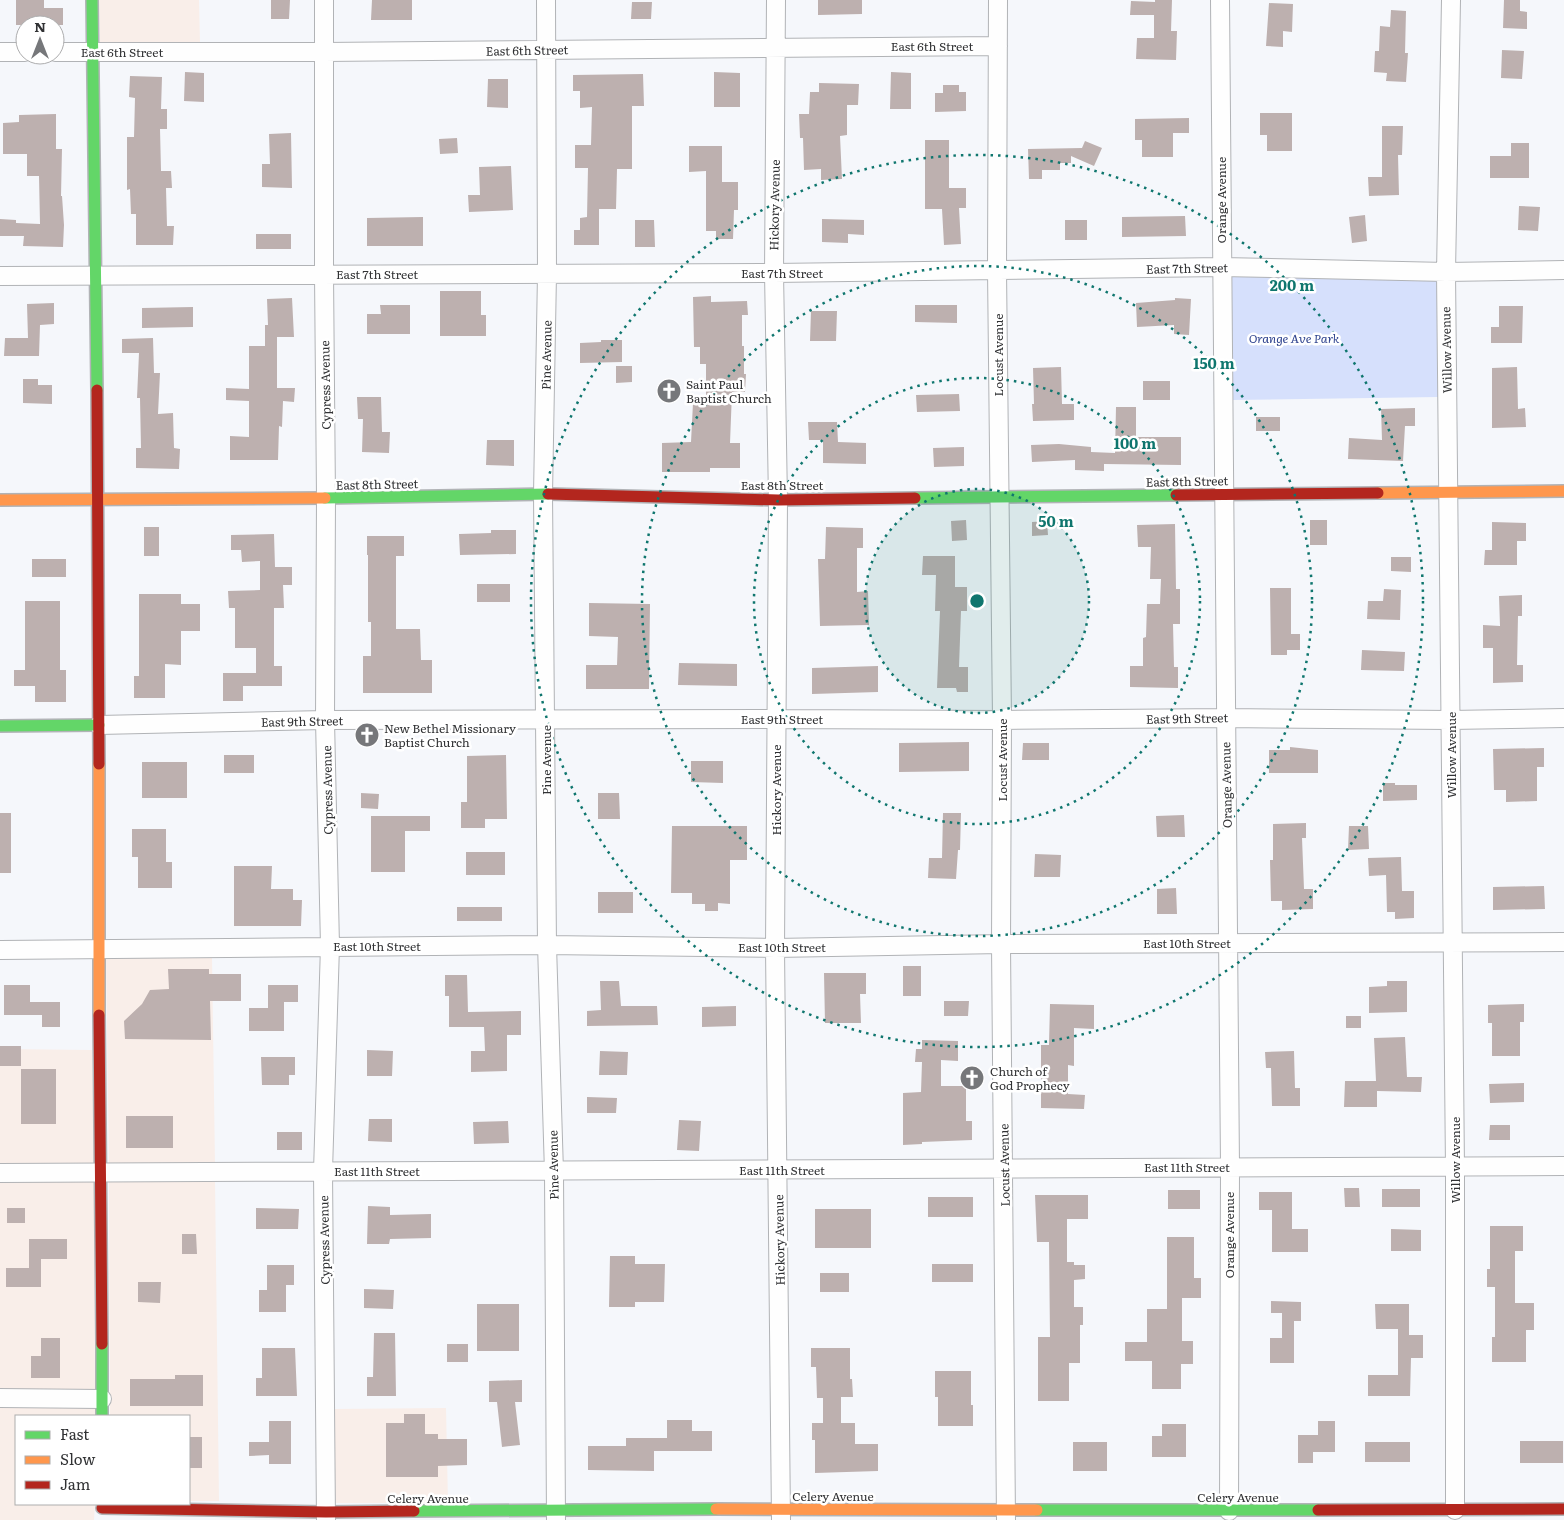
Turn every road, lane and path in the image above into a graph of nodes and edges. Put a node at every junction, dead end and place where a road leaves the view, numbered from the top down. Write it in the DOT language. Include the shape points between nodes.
graph roads {
  1 [pos="92,0"];
  2 [pos="324,0"];
  3 [pos="546,0"];
  4 [pos="776,0"];
  5 [pos="998,0"];
  6 [pos="1220,0"];
  7 [pos="1451,0"];
  8 [pos="998,46"];
  9 [pos="776,47"];
  10 [pos="546,50"];
  11 [pos="0,52"];
  12 [pos="15,52"];
  13 [pos="65,52"];
  14 [pos="92,52"];
  15 [pos="324,52"];
  16 [pos="1222,267"];
  17 [pos="997,270"];
  18 [pos="1564,270"];
  19 [pos="1446,272"];
  20 [pos="774,273"];
  21 [pos="324,274"];
  22 [pos="547,274"];
  23 [pos="95,275"];
  24 [pos="0,276"];
  25 [pos="1564,491"];
  26 [pos="1448,492"];
  27 [pos="543,494"];
  28 [pos="1225,494"];
  29 [pos="999,496"];
  30 [pos="326,498"];
  31 [pos="98,499"];
  32 [pos="0,500"];
  33 [pos="778,500"];
  34 [pos="1226,718"];
  35 [pos="1564,718"];
  36 [pos="776,719"];
  37 [pos="325,720"];
  38 [pos="546,720"];
  39 [pos="1002,720"];
  40 [pos="1450,720"];
  41 [pos="98,725"];
  42 [pos="0,726"];
  43 [pos="1452,942"];
  44 [pos="1564,942"];
  45 [pos="1228,943"];
  46 [pos="1002,944"];
  47 [pos="547,945"];
  48 [pos="330,946"];
  49 [pos="775,948"];
  50 [pos="0,950"];
  51 [pos="98,950"];
  52 [pos="1564,1166"];
  53 [pos="1230,1167"];
  54 [pos="1004,1168"];
  55 [pos="1455,1168"];
  56 [pos="778,1170"];
  57 [pos="323,1171"];
  58 [pos="554,1172"];
  59 [pos="0,1173"];
  60 [pos="102,1174"];
  61 [pos="0,1398"];
  62 [pos="102,1408"];
  63 [pos="102,1506"];
  64 [pos="1564,1509"];
  65 [pos="1455,1510"];
  66 [pos="1229,1511"];
  67 [pos="781,1515"];
  68 [pos="1006,1515"];
  69 [pos="326,1516"];
  70 [pos="556,1516"];
  71 [pos="102,1520"];
  1 -- 14 [label="main road"];
  2 -- 15 [label="street, Cypress Avenue"];
  3 -- 10 [label="street, Pine Avenue"];
  4 -- 9 [label="street, Hickory Avenue"];
  5 -- 8 [label="street, Locust Avenue"];
  6 -- 16 [label="street, Orange Avenue"];
  7 -- 19 [label="street, Willow Avenue"];
  8 -- 9 [label="street, East 6th Street"];
  8 -- 17 [label="street, Locust Avenue"];
  9 -- 10 [label="street, East 6th Street"];
  9 -- 20 [label="street, Hickory Avenue"];
  10 -- 15 [label="street, East 6th Street"];
  10 -- 22 [label="street, Pine Avenue"];
  11 -- 12 [label="street"];
  13 -- 14 [label="street, East 6th Street"];
  14 -- 15 [label="street, East 6th Street"];
  14 -- 23 [label="main road"];
  15 -- 21 [label="street, Cypress Avenue"];
  16 -- 17 [label="street, East 7th Street"];
  16 -- 19 [label="street, East 7th Street"];
  16 -- 28 [label="street, Orange Avenue"];
  17 -- 20 [label="street, East 7th Street"];
  17 -- 29 [label="street, Locust Avenue"];
  18 -- 19 [label="street, East 7th Street"];
  19 -- 26 [label="street, Willow Avenue"];
  20 -- 22 [label="street, East 7th Street"];
  20 -- 33 [label="street, Hickory Avenue"];
  21 -- 22 [label="street, East 7th Street"];
  21 -- 23 [label="street, East 7th Street"];
  21 -- 30 [label="street, Cypress Avenue"];
  22 -- 27 [label="street, Pine Avenue"];
  23 -- 24 [label="street, East 7th Street"];
  23 -- 31 [label="main road"];
  25 -- 26 [label="main road, East 8th Street"];
  26 -- 28 [label="main road, East 8th Street"];
  26 -- 40 [label="street, Willow Avenue"];
  27 -- 30 [label="main road, East 8th Street"];
  27 -- 33 [label="main road, East 8th Street"];
  27 -- 38 [label="street, Pine Avenue"];
  28 -- 29 [label="main road, East 8th Street"];
  28 -- 34 [label="street, Orange Avenue"];
  29 -- 33 [label="main road, East 8th Street"];
  29 -- 39 [label="street, Locust Avenue"];
  30 -- 31 [label="main road, East 8th Street"];
  30 -- 37 [label="street, Cypress Avenue"];
  31 -- 32 [label="main road, East 8th Street"];
  31 -- 41 [label="main road"];
  33 -- 36 [label="street, Hickory Avenue"];
  34 -- 39 [label="street, East 9th Street"];
  34 -- 40 [label="street, East 9th Street"];
  34 -- 45 [label="street, Orange Avenue"];
  35 -- 40 [label="street, East 9th Street"];
  36 -- 38 [label="street, East 9th Street"];
  36 -- 39 [label="street, East 9th Street"];
  36 -- 49 [label="street, Hickory Avenue"];
  37 -- 38 [label="street, East 9th Street"];
  37 -- 41 [label="street, East 9th Street"];
  37 -- 48 [label="street, Cypress Avenue"];
  38 -- 47 [label="street, Pine Avenue"];
  39 -- 46 [label="street, Locust Avenue"];
  40 -- 43 [label="street, Willow Avenue"];
  41 -- 42 [label="main road, East 9th Street"];
  41 -- 51 [label="main road"];
  43 -- 44 [label="street, East 10th Street"];
  43 -- 45 [label="street, East 10th Street"];
  43 -- 55 [label="street, Willow Avenue"];
  45 -- 46 [label="street, East 10th Street"];
  45 -- 53 [label="street, Orange Avenue"];
  46 -- 49 [label="street, East 10th Street"];
  46 -- 54 [label="street, Locust Avenue"];
  47 -- 48 [label="street, East 10th Street"];
  47 -- 49 [label="street, East 10th Street"];
  47 -- 58 [label="street, Pine Avenue"];
  48 -- 51 [label="street, East 10th Street"];
  48 -- 57 [label="street, Cypress Avenue"];
  49 -- 56 [label="street, Hickory Avenue"];
  50 -- 51 [label="street, East 10th Street"];
  51 -- 60 [label="main road"];
  52 -- 55 [label="street, East 11th Street"];
  53 -- 54 [label="street, East 11th Street"];
  53 -- 55 [label="street, East 11th Street"];
  53 -- 66 [label="street, Orange Avenue"];
  54 -- 56 [label="street, East 11th Street"];
  54 -- 68 [label="street, Locust Avenue"];
  55 -- 65 [label="street, Willow Avenue"];
  56 -- 58 [label="street, East 11th Street"];
  56 -- 67 [label="street, Hickory Avenue"];
  57 -- 58 [label="street, East 11th Street"];
  57 -- 60 [label="street, East 11th Street"];
  57 -- 69 [label="street, Cypress Avenue"];
  58 -- 70 [label="street, Pine Avenue"];
  59 -- 60 [label="street, East 11th Street"];
  60 -- 62 [label="main road"];
  61 -- 62 [label="street"];
  63 -- 69 [label="main road, Celery Avenue"];
  63 -- 71 [label="main road"];
  64 -- 65 [label="main road, Celery Avenue"];
  65 -- 66 [label="main road, Celery Avenue"];
  66 -- 68 [label="main road, Celery Avenue"];
  67 -- 68 [label="main road, Celery Avenue"];
  67 -- 70 [label="main road, Celery Avenue"];
  69 -- 70 [label="main road, Celery Avenue"];
}
